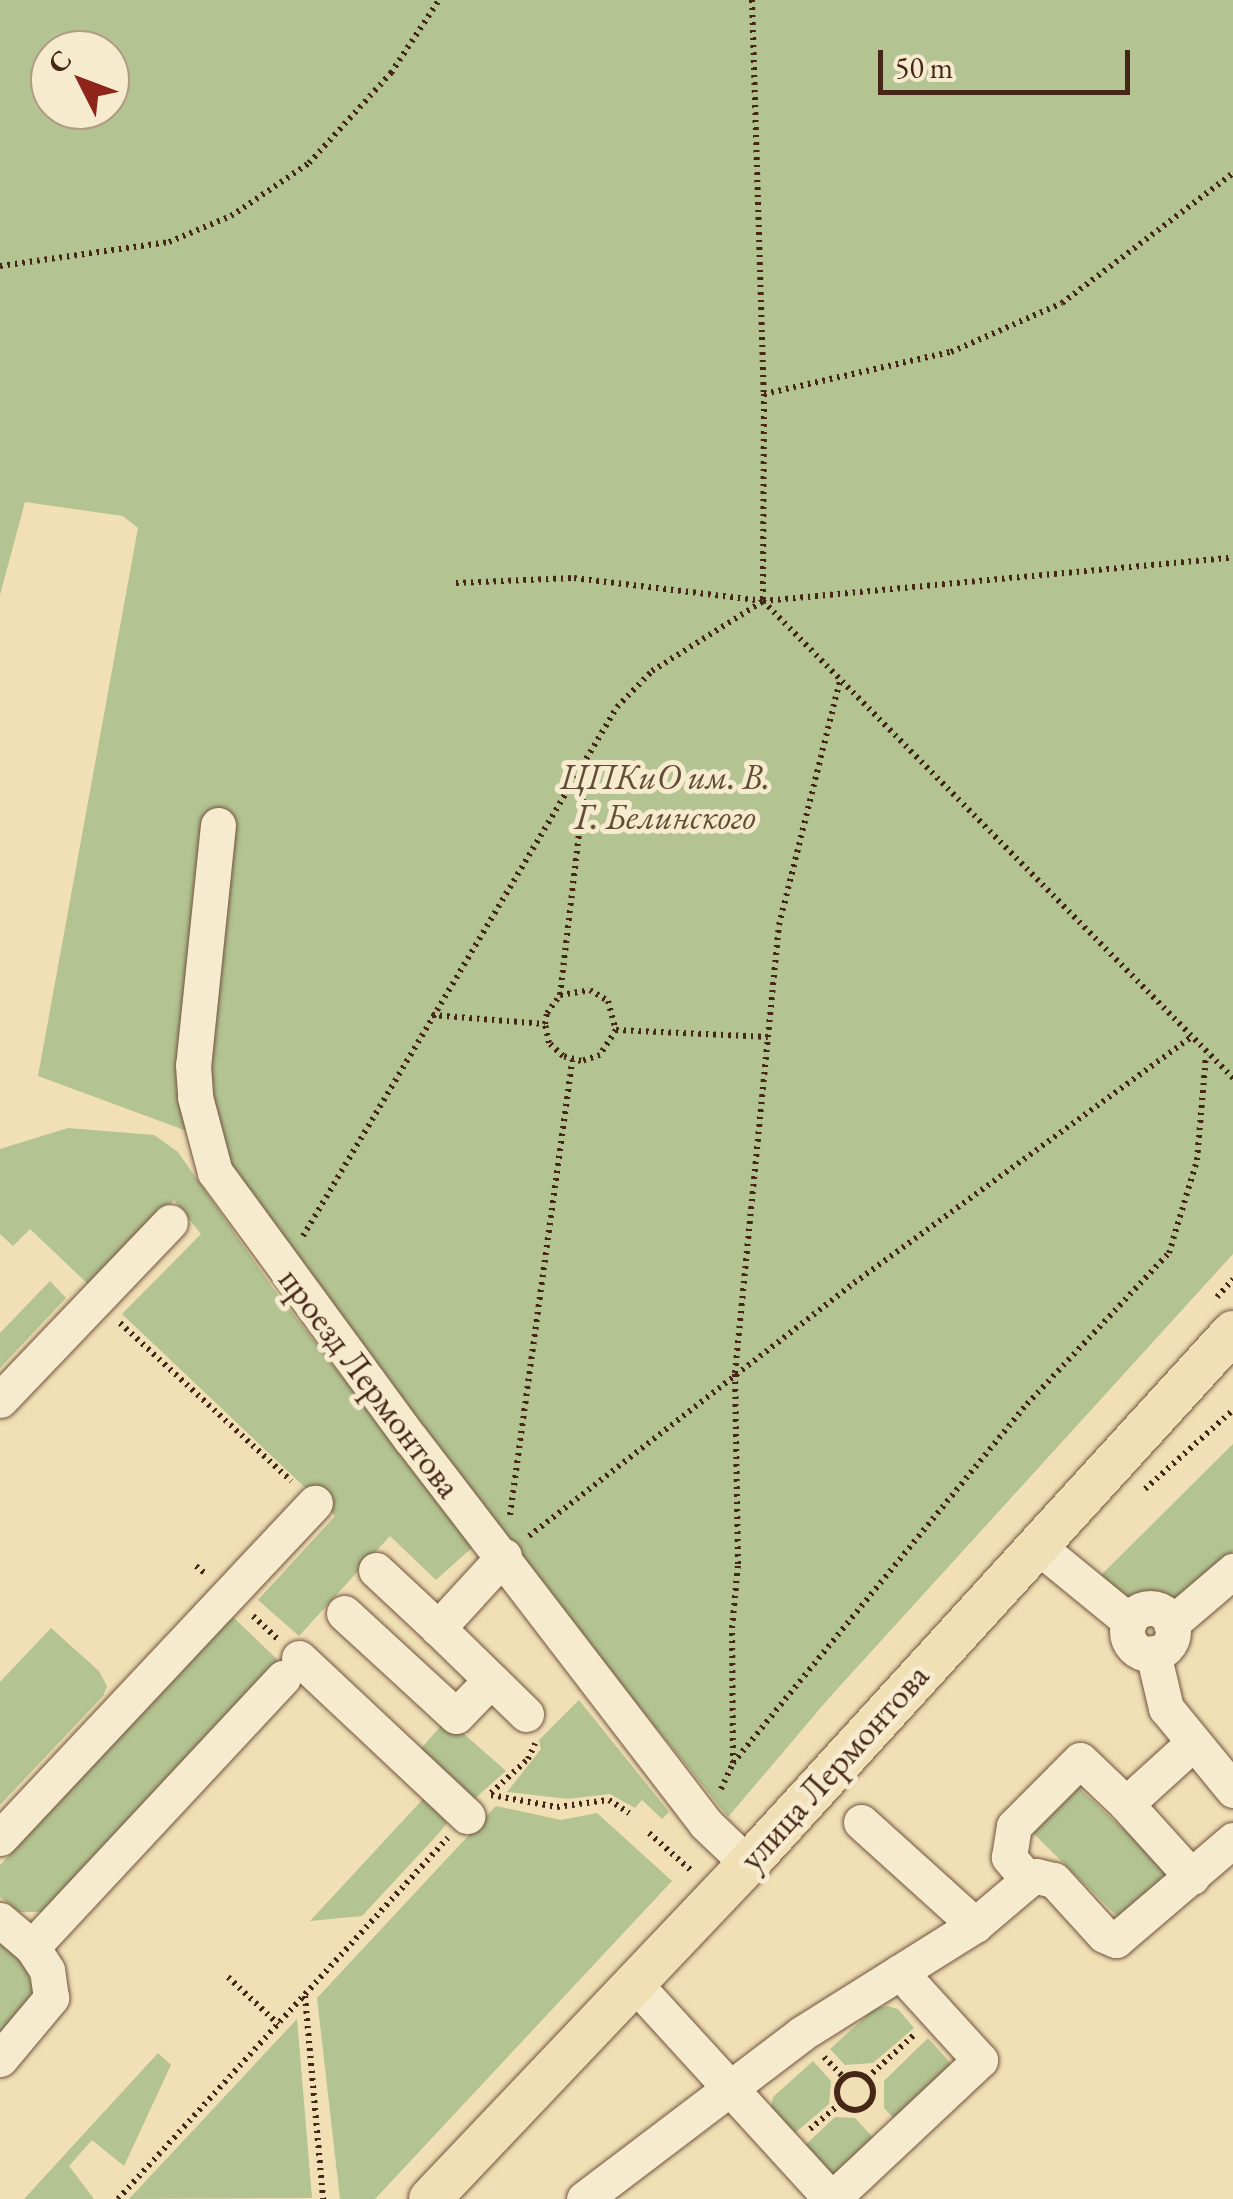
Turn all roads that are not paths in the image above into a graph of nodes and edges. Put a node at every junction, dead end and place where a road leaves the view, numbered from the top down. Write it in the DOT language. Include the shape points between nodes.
graph roads {
  1 [pos="218,825"];
  2 [pos="170,1222"];
  3 [pos="1233,1332"];
  4 [pos="0,1400"];
  5 [pos="315,1503"];
  6 [pos="1035,1544"];
  7 [pos="504,1556"];
  8 [pos="376,1570"];
  9 [pos="1233,1571"];
  10 [pos="344,1613"];
  11 [pos="438,1628"];
  12 [pos="1162,1639"];
  13 [pos="491,1680"];
  14 [pos="526,1714"];
  15 [pos="1193,1743"];
  16 [pos="1233,1790"];
  17 [pos="840,1802"];
  18 [pos="1126,1804"];
  19 [pos="478,1806"];
  20 [pos="0,1838"];
  21 [pos="1233,1840"];
  22 [pos="748,1864"];
  23 [pos="1192,1876"];
  24 [pos="1028,1880"];
  25 [pos="0,1920"];
  26 [pos="975,1925"];
  27 [pos="32,1948"];
  28 [pos="900,1972"];
  29 [pos="634,1983"];
  30 [pos="0,2059"];
  31 [pos="730,2086"];
  32 [pos="430,2199"];
  33 [pos="584,2199"];
  34 [pos="832,2199"];
  1 -- 7 [label="street, проезд Лермонтова" via="195,1036 195,1097 215,1172"];
  2 -- 4 [label="street"];
  3 -- 6 [label="main road, улица Лермонтова"];
  5 -- 20 [label="street"];
  6 -- 12 [label="street" via="1129,1621 1155,1609"];
  6 -- 17 [label="main road, улица Лермонтова"];
  7 -- 11 [label="street"];
  7 -- 22 [label="street, проезд Лермонтова" via="706,1824"];
  8 -- 11 [label="street"];
  9 -- 12 [label="street"];
  10 -- 13 [label="street" via="456,1716"];
  11 -- 13 [label="street"];
  12 -- 15 [label="street" via="1166,1708"];
  13 -- 14 [label="street"];
  15 -- 16 [label="street"];
  15 -- 18 [label="street"];
  17 -- 22 [label="main road, улица Лермонтова"];
  17 -- 26 [label="street"];
  18 -- 23 [label="street"];
  18 -- 24 [label="street" via="1080,1760 1014,1826 1008,1856"];
  19 -- 27 [label="street" via="291,1668"];
  21 -- 23 [label="street"];
  22 -- 29 [label="main road, улица Лермонтова"];
  23 -- 24 [label="street" via="1116,1940 1054,1880"];
  24 -- 26 [label="street"];
  25 -- 27 [label="street"];
  26 -- 28 [label="street"];
  27 -- 30 [label="street" via="48,1970 51,1998"];
  28 -- 31 [label="street"];
  28 -- 34 [label="street" via="980,2060"];
  29 -- 31 [label="street"];
  29 -- 32 [label="main road, улица Лермонтова"];
  31 -- 33 [label="street"];
  31 -- 34 [label="street"];
}
